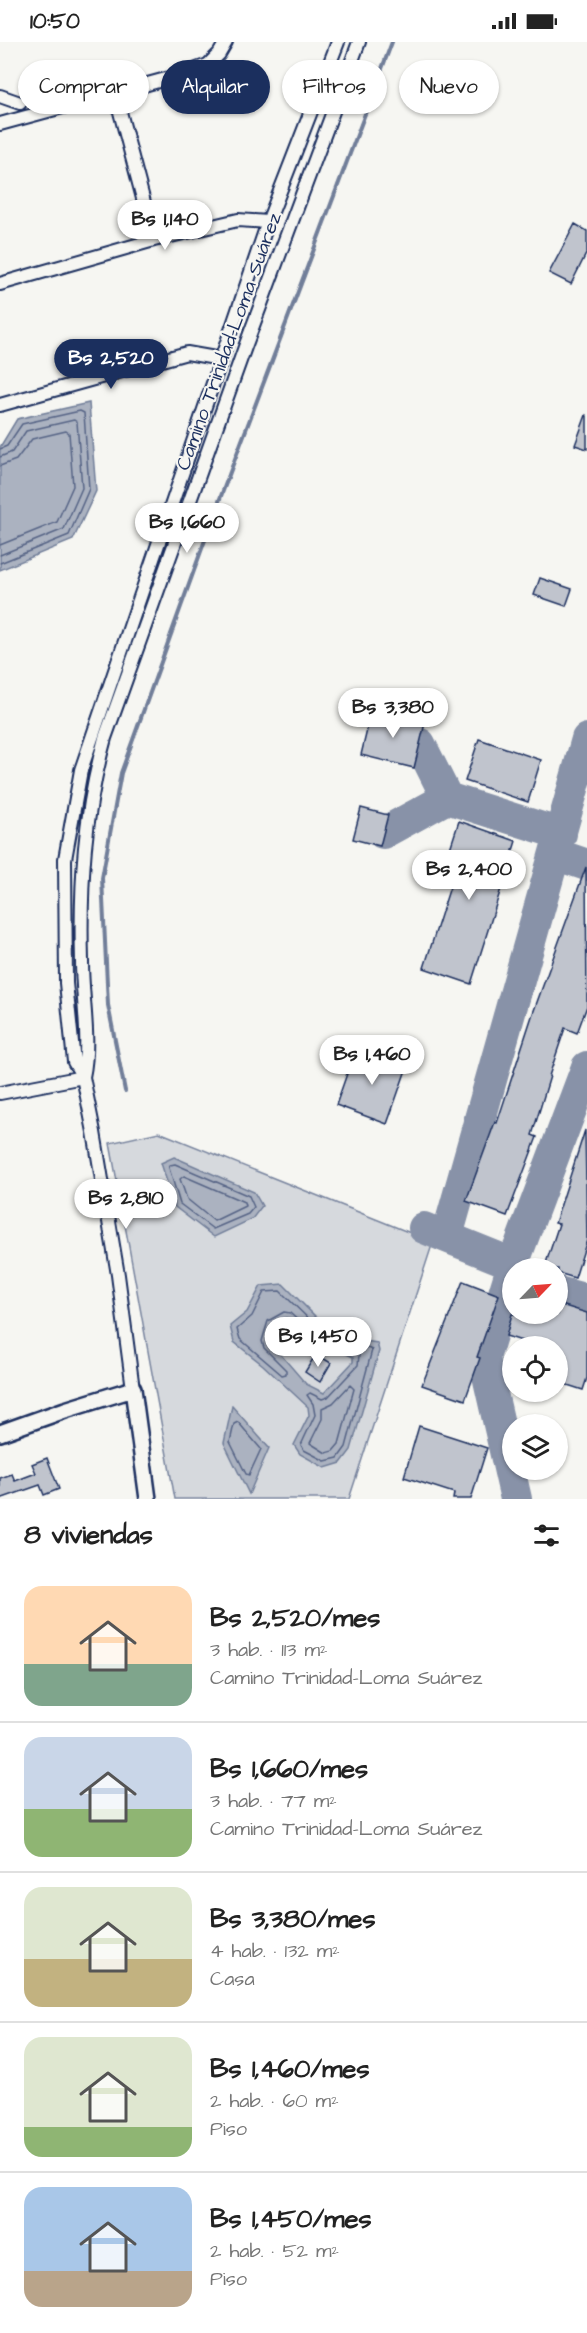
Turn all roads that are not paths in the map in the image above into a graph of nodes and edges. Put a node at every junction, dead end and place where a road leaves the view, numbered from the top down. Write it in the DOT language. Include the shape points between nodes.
graph roads {
  1 [pos="226,42"];
  2 [pos="338,42"];
  3 [pos="359,42"];
  4 [pos="149,83"];
  5 [pos="0,96"];
  6 [pos="18,103"];
  7 [pos="37,114"];
  8 [pos="121,114"];
  9 [pos="0,124"];
  10 [pos="268,222"];
  11 [pos="154,240"];
  12 [pos="0,284"];
  13 [pos="221,359"];
  14 [pos="0,405"];
  15 [pos="83,1077"];
  16 [pos="0,1093"];
  17 [pos="133,1389"];
  18 [pos="0,1433"];
  19 [pos="148,1499"];
  1 -- 4 [label="street" via="208,65"];
  2 -- 10 [label="street, Camino Trinidad-Loma Suárez"];
  3 -- 15 [label="street, Camino Trinidad-Loma Suárez" via="245,347 97,766 82,874 82,996 87,1059"];
  5 -- 6 [label="street"];
  7 -- 9 [label="street"];
  8 -- 11 [label="street"];
  10 -- 11 [label="street" via="238,220"];
  10 -- 13 [label="street, Camino Trinidad-Loma Suárez"];
  11 -- 12 [label="street"];
  13 -- 14 [label="street" via="187,353"];
  13 -- 15 [label="street, Camino Trinidad-Loma Suárez" via="81,770 71,819 65,859 66,982 74,1062"];
  15 -- 16 [label="street"];
  15 -- 17 [label="street, Camino Trinidad-Loma Suárez" via="118,1275"];
  17 -- 18 [label="main road"];
  17 -- 19 [label="main road"];
}
